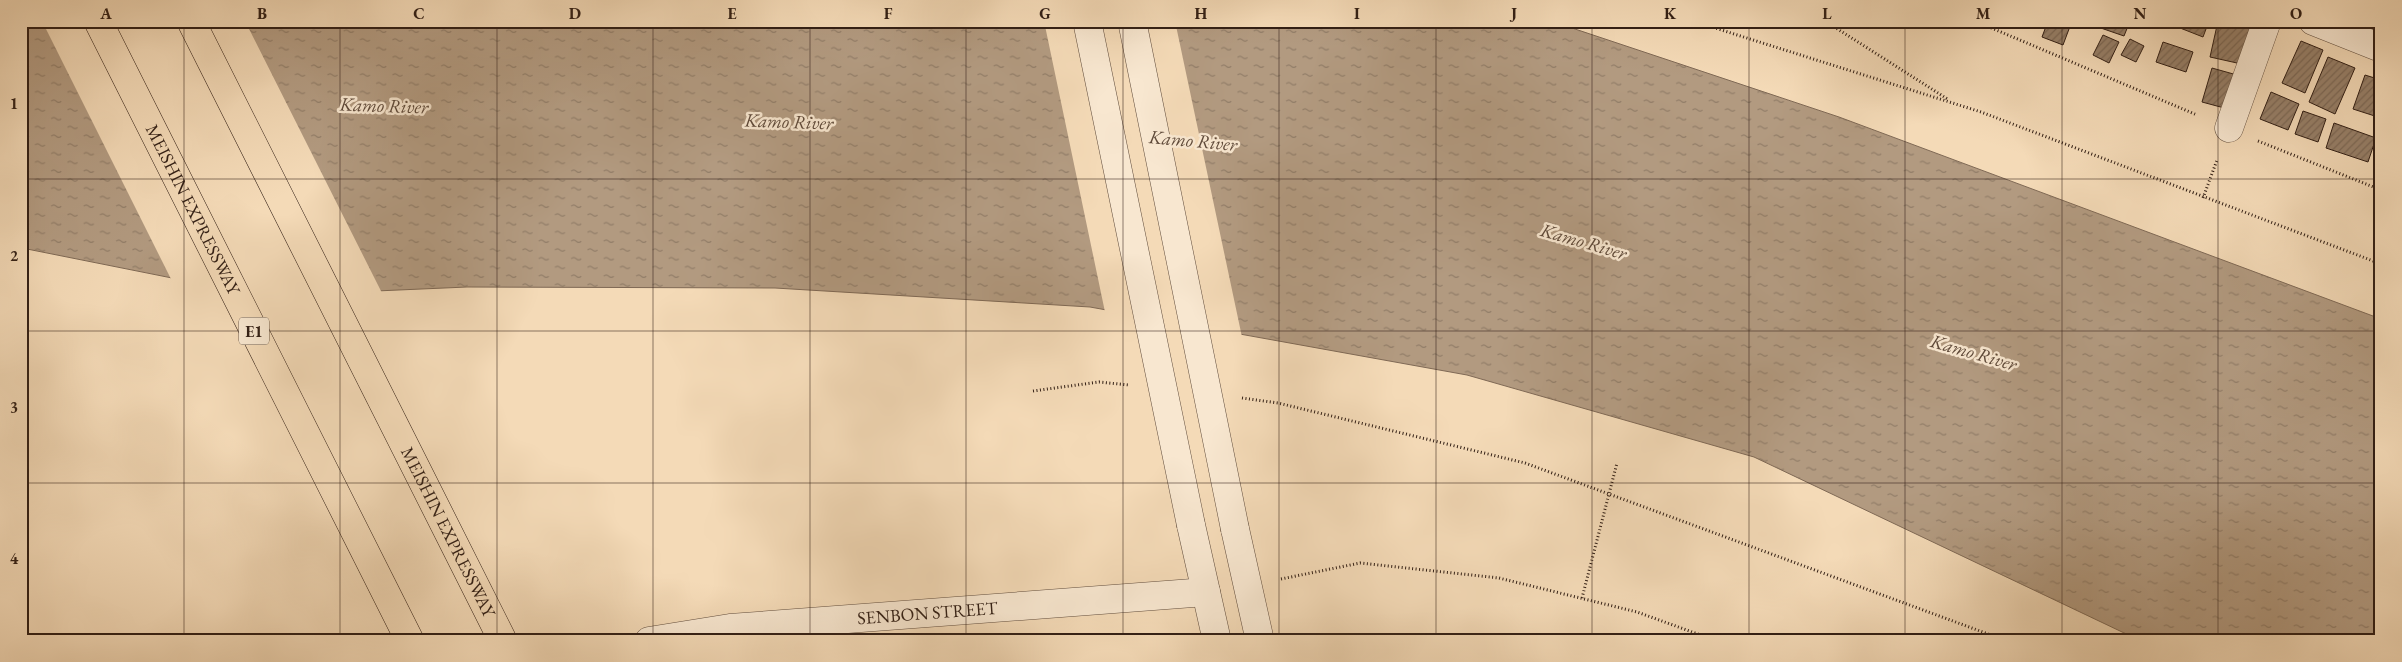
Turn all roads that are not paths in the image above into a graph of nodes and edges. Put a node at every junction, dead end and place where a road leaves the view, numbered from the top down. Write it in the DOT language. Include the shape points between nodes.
graph roads {
  1 [pos="98,21"];
  2 [pos="191,21"];
  3 [pos="1086,21"];
  4 [pos="1132,21"];
  5 [pos="2267,21"];
  6 [pos="2313,21"];
  7 [pos="2377,38"];
  8 [pos="2228,128"];
  9 [pos="1206,592"];
  10 [pos="410,641"];
  11 [pos="503,641"];
  12 [pos="649,641"];
  13 [pos="1217,641"];
  14 [pos="1260,641"];
  1 -- 10 [label="highway, MEISHIN EXPRESSWAY / E1"];
  2 -- 11 [label="highway, MEISHIN EXPRESSWAY"];
  3 -- 9 [label="street, bridge"];
  4 -- 14 [label="street, bridge"];
  5 -- 8 [label="street"];
  6 -- 7 [label="street"];
  9 -- 12 [label="street, SENBON STREET" via="730,628"];
  9 -- 13 [label="street"];
}
